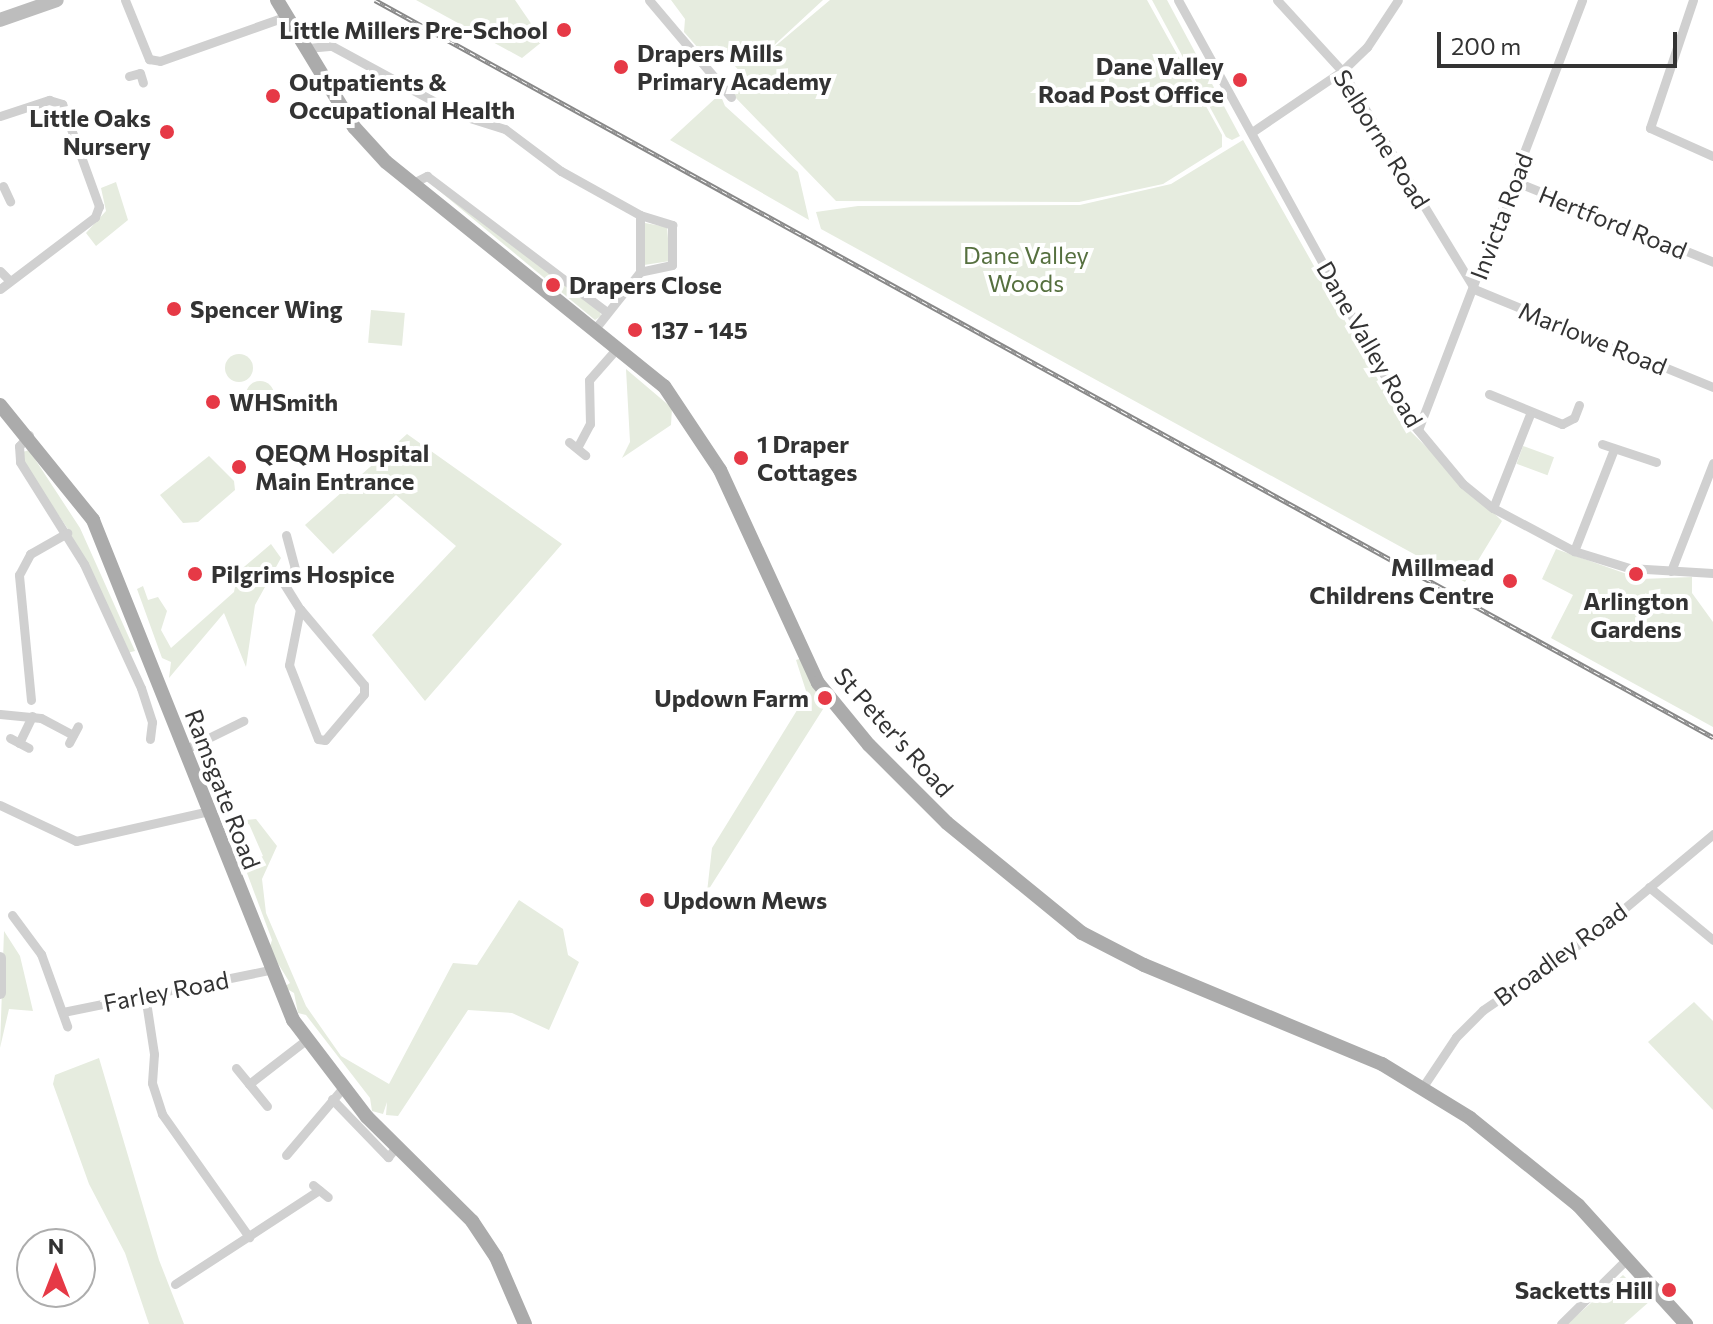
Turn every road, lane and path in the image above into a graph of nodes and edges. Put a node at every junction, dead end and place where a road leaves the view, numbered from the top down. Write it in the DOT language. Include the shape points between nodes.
graph roads {
  1 [pos="57,0"];
  2 [pos="125,0"];
  3 [pos="277,0"];
  4 [pos="649,0"];
  5 [pos="1178,0"];
  6 [pos="1277,0"];
  7 [pos="1398,0"];
  8 [pos="1582,0"];
  9 [pos="1693,0"];
  10 [pos="287,16"];
  11 [pos="0,20"];
  12 [pos="307,48"];
  13 [pos="149,59"];
  14 [pos="1342,71"];
  15 [pos="129,76"];
  16 [pos="731,97"];
  17 [pos="0,116"];
  18 [pos="1252,132"];
  19 [pos="1713,156"];
  20 [pos="1514,181"];
  21 [pos="413,183"];
  22 [pos="640,215"];
  23 [pos="1713,262"];
  24 [pos="0,271"];
  25 [pos="640,272"];
  26 [pos="10,281"];
  27 [pos="1474,288"];
  28 [pos="0,289"];
  29 [pos="607,312"];
  30 [pos="594,330"];
  31 [pos="618,347"];
  32 [pos="1713,387"];
  33 [pos="1489,394"];
  34 [pos="0,405"];
  35 [pos="1579,405"];
  36 [pos="1530,414"];
  37 [pos="1418,430"];
  38 [pos="29,435"];
  39 [pos="1602,444"];
  40 [pos="1614,449"];
  41 [pos="585,455"];
  42 [pos="1656,462"];
  43 [pos="1713,463"];
  44 [pos="1493,508"];
  45 [pos="67,533"];
  46 [pos="286,535"];
  47 [pos="1574,551"];
  48 [pos="1671,571"];
  49 [pos="1713,573"];
  50 [pos="300,609"];
  51 [pos="31,700"];
  52 [pos="0,714"];
  53 [pos="32,716"];
  54 [pos="243,721"];
  55 [pos="153,733"];
  56 [pos="73,735"];
  57 [pos="19,743"];
  58 [pos="186,749"];
  59 [pos="0,805"];
  60 [pos="209,811"];
  61 [pos="1713,834"];
  62 [pos="1649,887"];
  63 [pos="12,915"];
  64 [pos="1713,940"];
  65 [pos="0,958"];
  66 [pos="270,970"];
  67 [pos="0,993"];
  68 [pos="145,995"];
  69 [pos="63,1012"];
  70 [pos="67,1026"];
  71 [pos="306,1040"];
  72 [pos="236,1068"];
  73 [pos="249,1084"];
  74 [pos="1422,1088"];
  75 [pos="337,1094"];
  76 [pos="267,1106"];
  77 [pos="286,1155"];
  78 [pos="320,1191"];
  79 [pos="249,1237"];
  80 [pos="1628,1258"];
  81 [pos="175,1284"];
  82 [pos="525,1324"];
  83 [pos="1561,1324"];
  84 [pos="1686,1324"];
  1 -- 11 [label="main road"];
  2 -- 13 [label="street"];
  3 -- 10 [label="main road, St Peter's Road"];
  4 -- 16 [label="street"];
  5 -- 18 [label="street, Dane Valley Road"];
  6 -- 14 [label="street, Selborne Road"];
  7 -- 14 [label="street" via="1367,47"];
  8 -- 20 [label="street, Invicta Road"];
  9 -- 19 [label="street" via="1650,128"];
  10 -- 12 [label="main road, St Peter's Road"];
  10 -- 13 [label="street" via="169,59"];
  12 -- 21 [label="main road, St Peter's Road" via="354,127"];
  12 -- 22 [label="street" via="332,46 457,114 505,129 561,171"];
  13 -- 15 [label="street" via="142,78"];
  14 -- 18 [label="street"];
  14 -- 27 [label="street, Selborne Road"];
  17 -- 26 [label="street" via="49,100 62,104 99,206 95,217"];
  18 -- 37 [label="street, Dane Valley Road"];
  20 -- 23 [label="street, Hertford Road"];
  20 -- 27 [label="street, Invicta Road"];
  21 -- 29 [label="street" via="427,176"];
  21 -- 30 [label="main road, St Peter's Road"];
  22 -- 25 [label="street"];
  22 -- 25 [label="street" via="674,230 672,265"];
  24 -- 26 [label="street"];
  25 -- 29 [label="street"];
  26 -- 28 [label="street"];
  27 -- 32 [label="street, Marlowe Road"];
  27 -- 37 [label="street, Invicta Road"];
  29 -- 30 [label="street"];
  30 -- 31 [label="main road, St Peter's Road"];
  31 -- 41 [label="street" via="589,380 590,424 573,445"];
  31 -- 74 [label="main road, St Peter's Road" via="664,386 701,437 818,683 869,745 947,823 1021,888 1095,940 1335,1042"];
  33 -- 36 [label="street"];
  34 -- 38 [label="main road, Ramsgate Road"];
  35 -- 36 [label="street" via="1569,423"];
  36 -- 44 [label="street"];
  37 -- 44 [label="street, Dane Valley Road" via="1463,484"];
  38 -- 45 [label="street" via="19,446 20,462"];
  38 -- 58 [label="main road, Ramsgate Road" via="93,520"];
  39 -- 40 [label="street"];
  40 -- 42 [label="street"];
  40 -- 47 [label="street"];
  43 -- 48 [label="street"];
  44 -- 47 [label="street, Dane Valley Road"];
  45 -- 51 [label="street" via="30,554 19,575"];
  45 -- 55 [label="street" via="141,688"];
  46 -- 50 [label="street" via="295,569 281,579"];
  47 -- 48 [label="street, Dane Valley Road" via="1629,568"];
  48 -- 49 [label="street, Dane Valley Road"];
  50 -- 50 [label="street" via="289,665 318,739 325,740 364,694 364,685"];
  52 -- 53 [label="street"];
  53 -- 56 [label="street"];
  53 -- 57 [label="street"];
  54 -- 58 [label="street"];
  58 -- 60 [label="main road, Ramsgate Road"];
  59 -- 60 [label="street" via="76,841"];
  60 -- 66 [label="main road, Ramsgate Road"];
  61 -- 62 [label="street, Broadley Road"];
  62 -- 64 [label="street"];
  62 -- 74 [label="street, Broadley Road" via="1596,932 1483,1010 1456,1037"];
  63 -- 69 [label="street" via="41,954"];
  65 -- 67 [label="street"];
  66 -- 68 [label="street, Farley Road"];
  66 -- 71 [label="main road, Ramsgate Road"];
  68 -- 69 [label="street, Farley Road"];
  68 -- 79 [label="street" via="154,1054 152,1083 162,1114"];
  69 -- 70 [label="street"];
  71 -- 73 [label="street"];
  71 -- 75 [label="main road, Ramsgate Road"];
  72 -- 73 [label="street"];
  73 -- 76 [label="street"];
  74 -- 80 [label="main road, St Peter's Road" via="1522,1157"];
  75 -- 77 [label="street"];
  75 -- 82 [label="main road, Ramsgate Road" via="485,1239"];
  78 -- 79 [label="street"];
  79 -- 81 [label="street"];
  80 -- 83 [label="street"];
  80 -- 84 [label="main road, St Peter's Road"];
}
